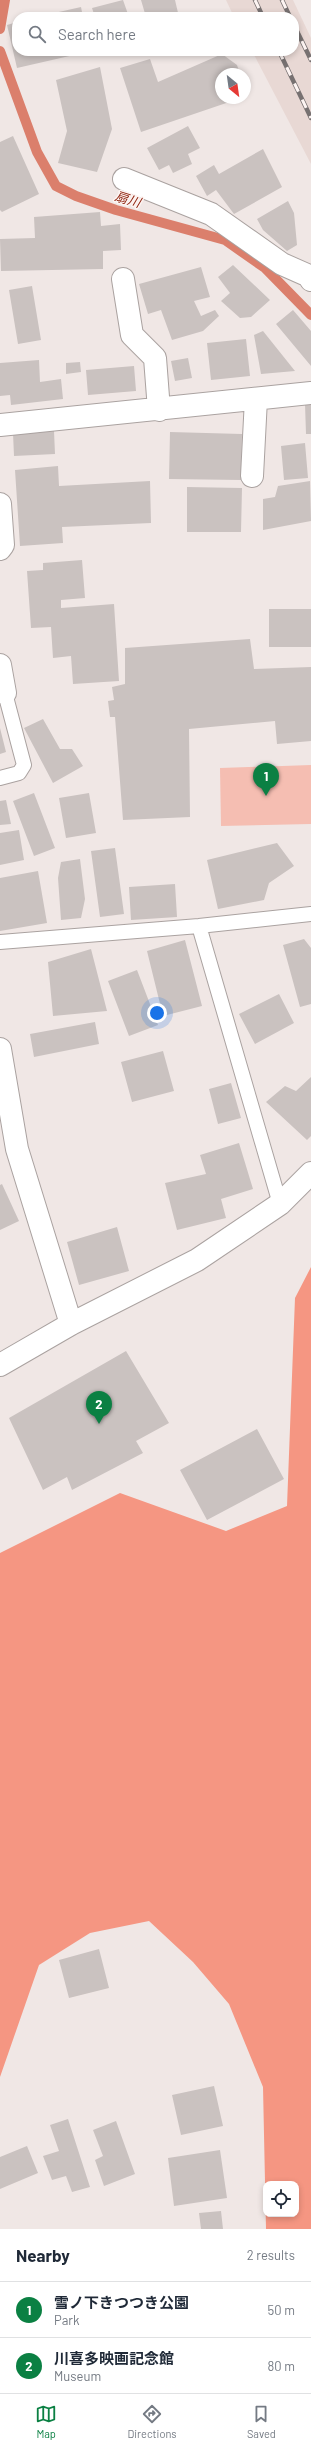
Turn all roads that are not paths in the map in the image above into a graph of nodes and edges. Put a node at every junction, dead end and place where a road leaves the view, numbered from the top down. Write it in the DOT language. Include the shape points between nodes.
graph roads {
  1 [pos="124,179"];
  2 [pos="123,279"];
  3 [pos="311,280"];
  4 [pos="311,393"];
  5 [pos="256,399"];
  6 [pos="159,410"];
  7 [pos="0,425"];
  8 [pos="252,476"];
  9 [pos="0,504"];
  10 [pos="0,549"];
  11 [pos="0,665"];
  12 [pos="5,693"];
  13 [pos="0,778"];
  14 [pos="311,914"];
  15 [pos="199,926"];
  16 [pos="0,942"];
  17 [pos="0,1049"];
  18 [pos="311,1173"];
  19 [pos="280,1204"];
  20 [pos="72,1324"];
  21 [pos="0,1365"];
  1 -- 3 [label="street" via="211,214 282,264 309,276"];
  2 -- 6 [label="street" via="132,335 155,358"];
  4 -- 5 [label="street"];
  5 -- 6 [label="street"];
  5 -- 8 [label="street"];
  6 -- 7 [label="street"];
  9 -- 10 [label="street" via="3,545"];
  11 -- 12 [label="street"];
  12 -- 13 [label="lane" via="24,765 18,773"];
  14 -- 15 [label="lane"];
  15 -- 16 [label="lane"];
  15 -- 19 [label="lane"];
  17 -- 20 [label="street" via="17,1149"];
  18 -- 19 [label="street"];
  19 -- 20 [label="street" via="197,1260"];
  20 -- 21 [label="street"];
}
